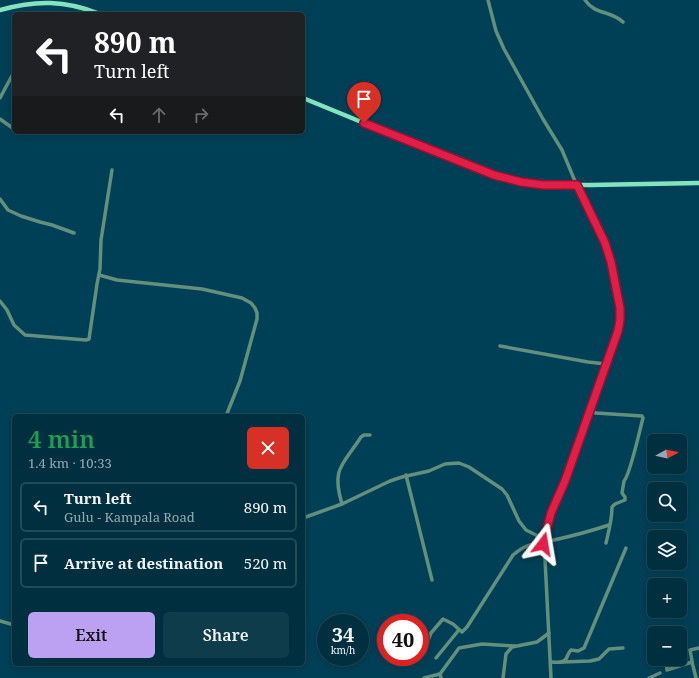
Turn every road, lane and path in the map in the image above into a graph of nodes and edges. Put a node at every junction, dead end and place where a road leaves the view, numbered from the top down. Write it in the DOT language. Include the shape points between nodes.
graph roads {
  1 [pos="488,0"];
  2 [pos="585,0"];
  3 [pos="0,10"];
  4 [pos="95,12"];
  5 [pos="623,22"];
  6 [pos="12,79"];
  7 [pos="0,98"];
  8 [pos="305,99"];
  9 [pos="0,119"];
  10 [pos="12,128"];
  11 [pos="112,170"];
  12 [pos="699,183"];
  13 [pos="577,185"];
  14 [pos="0,199"];
  15 [pos="74,234"];
  16 [pos="99,274"];
  17 [pos="0,301"];
  18 [pos="500,346"];
  19 [pos="606,364"];
  20 [pos="590,411"];
  21 [pos="227,414"];
  22 [pos="370,435"];
  23 [pos="406,475"];
  24 [pos="342,504"];
  25 [pos="305,517"];
  26 [pos="609,525"];
  27 [pos="543,541"];
  28 [pos="606,543"];
  29 [pos="626,548"];
  30 [pos="432,580"];
  31 [pos="0,621"];
  32 [pos="12,624"];
  33 [pos="458,631"];
  34 [pos="549,634"];
  35 [pos="429,638"];
  36 [pos="515,646"];
  37 [pos="623,648"];
  38 [pos="699,648"];
  39 [pos="436,658"];
  40 [pos="692,661"];
  41 [pos="550,662"];
  42 [pos="562,662"];
  43 [pos="687,664"];
  44 [pos="667,666"];
  45 [pos="680,666"];
  46 [pos="660,673"];
  47 [pos="441,676"];
  48 [pos="424,678"];
  49 [pos="503,678"];
  50 [pos="551,678"];
  51 [pos="650,678"];
  52 [pos="696,678"];
  1 -- 13 [label="street" via="496,31 504,49 562,150"];
  2 -- 5 [label="street" via="596,10 617,17"];
  3 -- 4 [label="main road" via="40,2 86,8"];
  6 -- 7 [label="street"];
  8 -- 13 [label="main road" via="494,175 544,185"];
  9 -- 10 [label="street"];
  11 -- 16 [label="street" via="101,240"];
  12 -- 13 [label="main road"];
  13 -- 19 [label="street" via="607,249 620,308 618,331"];
  14 -- 15 [label="street" via="8,210 14,213"];
  16 -- 17 [label="street" via="88,340 25,335 14,326"];
  16 -- 21 [label="street" via="118,280 202,289 242,298 251,303 257,313 257,320 240,381"];
  18 -- 19 [label="street"];
  19 -- 20 [label="street"];
  20 -- 26 [label="street" via="643,418 624,480 622,493 625,500 612,507 613,518"];
  20 -- 27 [label="street"];
  22 -- 24 [label="street" via="361,437 340,466 337,481"];
  23 -- 24 [label="street"];
  23 -- 27 [label="street" via="429,471 445,464 459,463 502,489 526,530"];
  23 -- 30 [label="street"];
  24 -- 25 [label="street"];
  26 -- 27 [label="street"];
  26 -- 28 [label="street"];
  27 -- 33 [label="street" via="522,547 513,555 467,627 462,632"];
  27 -- 34 [label="street"];
  29 -- 42 [label="street" via="584,648 578,651 571,650"];
  31 -- 32 [label="street"];
  33 -- 35 [label="street" via="453,624 443,619"];
  33 -- 39 [label="street"];
  34 -- 36 [label="street" via="536,642"];
  34 -- 41 [label="street"];
  36 -- 47 [label="street" via="482,644 461,647"];
  36 -- 49 [label="street" via="506,654"];
  37 -- 42 [label="street" via="609,649 599,659"];
  38 -- 40 [label="street" via="690,650"];
  41 -- 42 [label="street"];
  41 -- 50 [label="street"];
  43 -- 52 [label="street" via="692,662"];
  44 -- 45 [label="street" via="667,670"];
  46 -- 51 [label="street"];
  47 -- 48 [label="street"];
}
